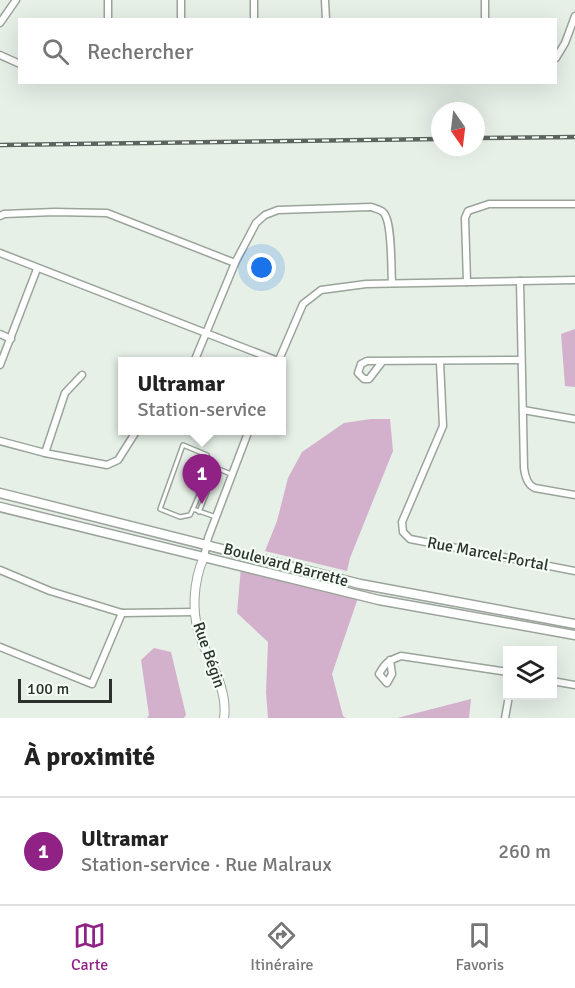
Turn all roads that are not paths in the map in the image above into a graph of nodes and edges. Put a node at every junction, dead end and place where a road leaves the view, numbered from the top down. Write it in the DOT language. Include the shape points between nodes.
graph roads {
  1 [pos="16,0"];
  2 [pos="108,0"];
  3 [pos="181,0"];
  4 [pos="254,0"];
  5 [pos="325,0"];
  6 [pos="485,0"];
  7 [pos="575,16"];
  8 [pos="108,18"];
  9 [pos="182,18"];
  10 [pos="254,18"];
  11 [pos="326,18"];
  12 [pos="485,18"];
  13 [pos="0,23"];
  14 [pos="0,55"];
  15 [pos="557,55"];
  16 [pos="18,63"];
  17 [pos="575,204"];
  18 [pos="0,216"];
  19 [pos="0,253"];
  20 [pos="234,263"];
  21 [pos="37,269"];
  22 [pos="575,280"];
  23 [pos="520,281"];
  24 [pos="467,282"];
  25 [pos="392,283"];
  26 [pos="0,334"];
  27 [pos="206,335"];
  28 [pos="11,339"];
  29 [pos="196,357"];
  30 [pos="267,357"];
  31 [pos="280,357"];
  32 [pos="521,360"];
  33 [pos="382,362"];
  34 [pos="440,362"];
  35 [pos="0,365"];
  36 [pos="82,375"];
  37 [pos="523,411"];
  38 [pos="575,419"];
  39 [pos="134,435"];
  40 [pos="247,435"];
  41 [pos="0,441"];
  42 [pos="45,453"];
  43 [pos="211,466"];
  44 [pos="231,474"];
  45 [pos="201,490"];
  46 [pos="0,493"];
  47 [pos="575,495"];
  48 [pos="0,507"];
  49 [pos="193,509"];
  50 [pos="199,512"];
  51 [pos="216,518"];
  52 [pos="207,544"];
  53 [pos="204,557"];
  54 [pos="0,570"];
  55 [pos="575,570"];
  56 [pos="195,612"];
  57 [pos="123,613"];
  58 [pos="575,624"];
  59 [pos="575,635"];
  60 [pos="0,647"];
  61 [pos="390,660"];
  62 [pos="503,671"];
  63 [pos="557,682"];
  64 [pos="575,685"];
  65 [pos="507,700"];
  66 [pos="224,718"];
  67 [pos="505,718"];
  1 -- 13 [label="street"];
  2 -- 8 [label="street"];
  3 -- 9 [label="street"];
  4 -- 10 [label="street"];
  5 -- 11 [label="street"];
  6 -- 12 [label="street"];
  7 -- 15 [label="street" via="566,43"];
  14 -- 16 [label="street"];
  17 -- 24 [label="street" via="489,204 468,211"];
  18 -- 20 [label="street" via="107,213"];
  19 -- 21 [label="street"];
  20 -- 25 [label="street" via="256,224 278,210 371,207 386,215"];
  20 -- 27 [label="street"];
  21 -- 27 [label="street"];
  21 -- 28 [label="street"];
  22 -- 23 [label="street"];
  23 -- 24 [label="street"];
  23 -- 32 [label="street"];
  24 -- 25 [label="street"];
  25 -- 31 [label="street" via="321,290 303,304"];
  26 -- 28 [label="street"];
  27 -- 29 [label="street"];
  27 -- 30 [label="street"];
  28 -- 35 [label="street"];
  32 -- 34 [label="street"];
  32 -- 37 [label="street"];
  33 -- 34 [label="street"];
  34 -- 55 [label="street, Rue Marcel-Portal" via="443,426 402,522 403,532 410,539"];
  36 -- 42 [label="street" via="65,393"];
  37 -- 38 [label="street"];
  37 -- 47 [label="street" via="525,478 531,487"];
  39 -- 42 [label="street" via="118,460 107,465"];
  40 -- 44 [label="street"];
  41 -- 42 [label="street"];
  43 -- 44 [label="lane"];
  43 -- 45 [label="lane"];
  43 -- 49 [label="lane" via="207,455 183,445 159,509 180,517 190,515"];
  44 -- 51 [label="street"];
  45 -- 49 [label="lane"];
  45 -- 50 [label="lane" via="207,492"];
  46 -- 52 [label="main road, Boulevard Barrette"];
  48 -- 53 [label="main road, Boulevard Barrette"];
  49 -- 50 [label="lane"];
  50 -- 51 [label="lane"];
  51 -- 52 [label="street"];
  52 -- 53 [label="street"];
  52 -- 58 [label="main road, Boulevard Barrette" via="360,584"];
  53 -- 56 [label="street, Rue Bégin"];
  53 -- 59 [label="main road, Boulevard Barrette" via="379,600"];
  54 -- 57 [label="street" via="50,591"];
  56 -- 57 [label="street"];
  56 -- 66 [label="street, Rue Bégin" via="200,637 222,689"];
  57 -- 60 [label="street" via="92,684"];
  61 -- 62 [label="street" via="401,656"];
  63 -- 64 [label="street"];
  65 -- 67 [label="street"];
}
